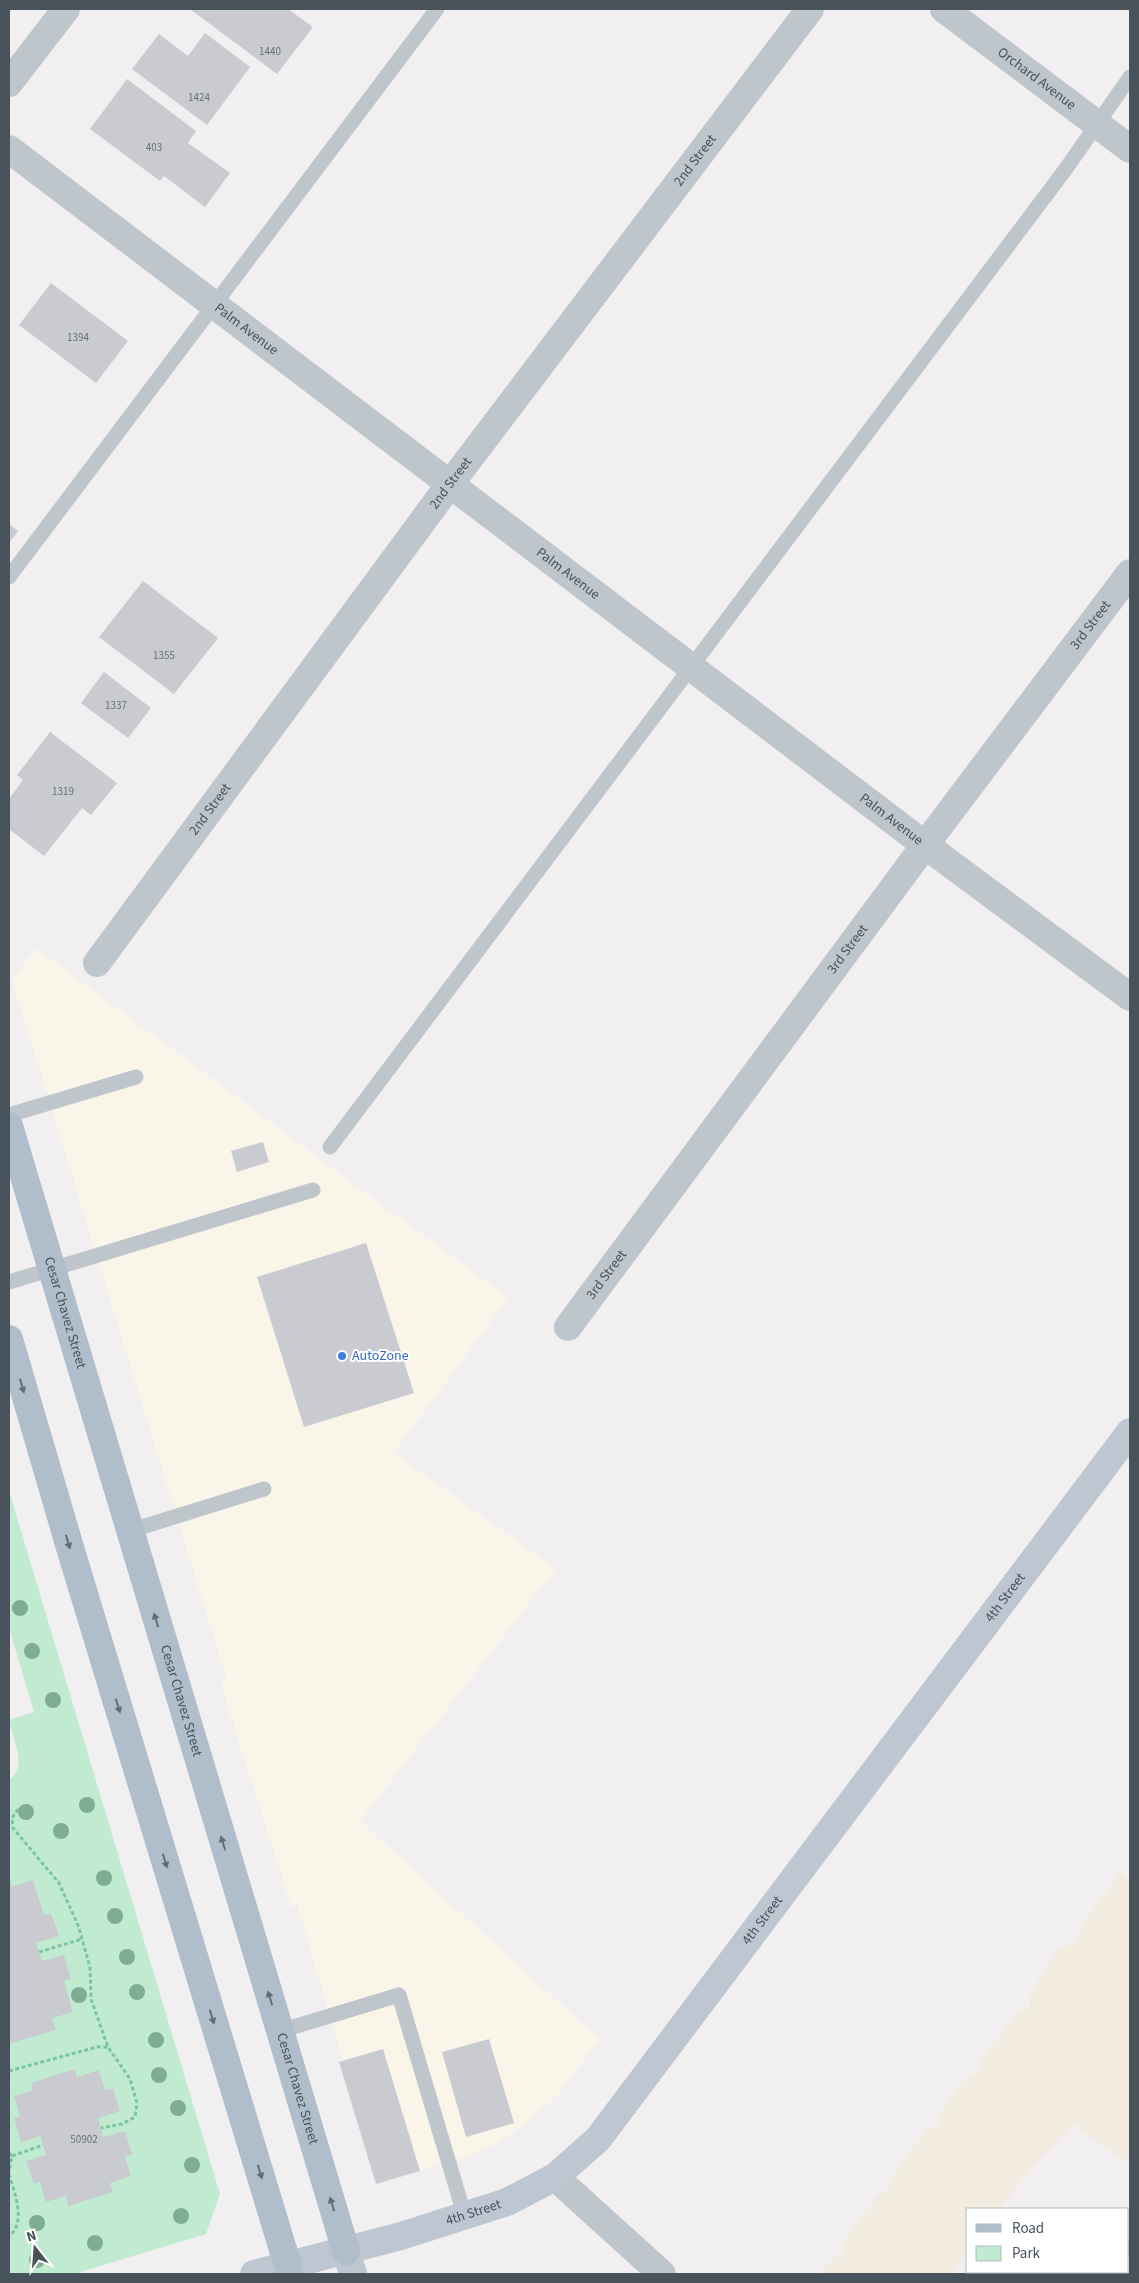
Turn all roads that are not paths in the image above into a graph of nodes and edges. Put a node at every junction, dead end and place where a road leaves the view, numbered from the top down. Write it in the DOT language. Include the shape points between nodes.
graph roads {
  1 [pos="66,9"];
  2 [pos="437,9"];
  3 [pos="810,9"];
  4 [pos="944,9"];
  5 [pos="1130,77"];
  6 [pos="9,83"];
  7 [pos="1097,124"];
  8 [pos="9,149"];
  9 [pos="1130,149"];
  10 [pos="214,305"];
  11 [pos="450,484"];
  12 [pos="1130,573"];
  13 [pos="9,577"];
  14 [pos="690,667"];
  15 [pos="925,845"];
  16 [pos="97,963"];
  17 [pos="1130,997"];
  18 [pos="136,1076"];
  19 [pos="9,1115"];
  20 [pos="9,1126"];
  21 [pos="330,1147"];
  22 [pos="313,1190"];
  23 [pos="50,1269"];
  24 [pos="9,1282"];
  25 [pos="568,1327"];
  26 [pos="9,1339"];
  27 [pos="1130,1432"];
  28 [pos="264,1490"];
  29 [pos="129,1531"];
  30 [pos="280,2031"];
  31 [pos="555,2177"];
  32 [pos="465,2217"];
  33 [pos="350,2262"];
  34 [pos="289,2270"];
  35 [pos="254,2274"];
  36 [pos="662,2274"];
  1 -- 6 [label="street"];
  2 -- 10 [label="lane"];
  3 -- 11 [label="street, 2nd Street"];
  4 -- 7 [label="street, Orchard Avenue"];
  5 -- 7 [label="lane"];
  7 -- 9 [label="street, Orchard Avenue"];
  7 -- 14 [label="lane"];
  8 -- 10 [label="street, Palm Avenue"];
  10 -- 11 [label="street, Palm Avenue"];
  10 -- 13 [label="lane"];
  11 -- 14 [label="street, Palm Avenue"];
  11 -- 16 [label="street, 2nd Street"];
  12 -- 15 [label="street, 3rd Street"];
  14 -- 15 [label="street, Palm Avenue"];
  14 -- 21 [label="lane"];
  15 -- 17 [label="street, Palm Avenue"];
  15 -- 25 [label="street, 3rd Street"];
  18 -- 19 [label="lane"];
  20 -- 23 [label="main road, Cesar Chavez Street"];
  22 -- 23 [label="lane"];
  23 -- 24 [label="lane"];
  23 -- 29 [label="main road, Cesar Chavez Street"];
  26 -- 34 [label="main road, one-way"];
  27 -- 31 [label="street, 4th Street" via="598,2139"];
  28 -- 29 [label="lane"];
  30 -- 29 [label="main road, Cesar Chavez Street, one-way"];
  30 -- 32 [label="lane" via="399,1995"];
  33 -- 30 [label="main road, Cesar Chavez Street, one-way"];
  31 -- 32 [label="street, 4th Street" via="507,2202"];
  31 -- 36 [label="street"];
  32 -- 33 [label="street, 4th Street"];
  33 -- 34 [label="street, 4th Street"];
  34 -- 35 [label="street, 4th Street"];
}
